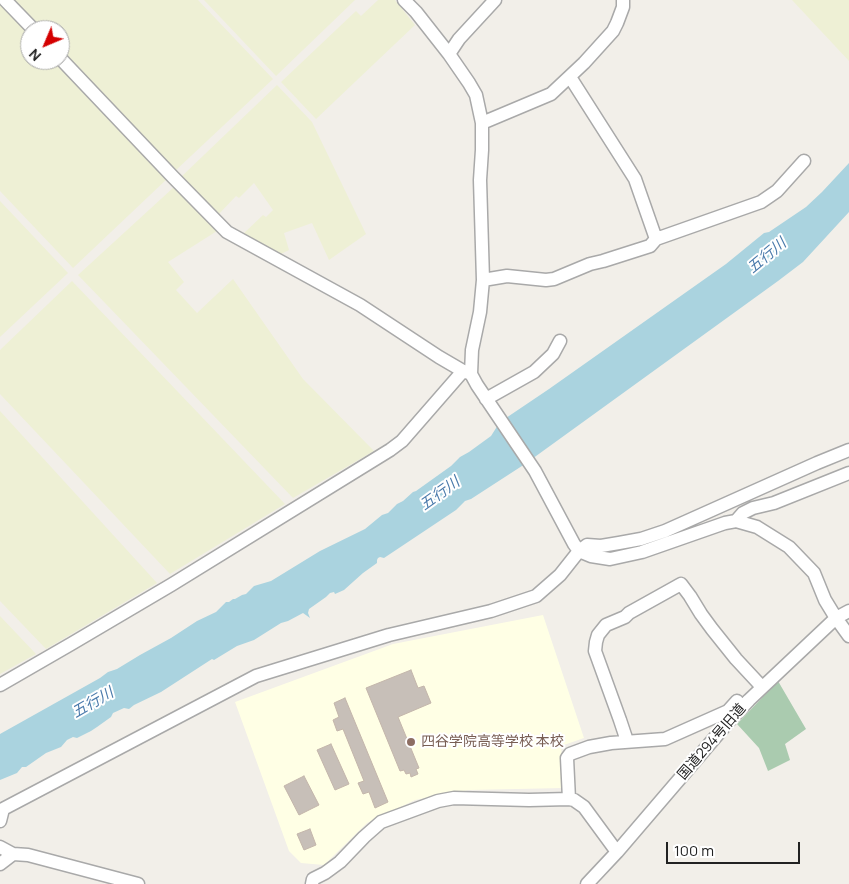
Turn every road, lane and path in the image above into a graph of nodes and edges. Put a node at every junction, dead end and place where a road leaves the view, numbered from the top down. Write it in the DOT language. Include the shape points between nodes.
graph roads {
  1 [pos="5,0"];
  2 [pos="404,0"];
  3 [pos="495,0"];
  4 [pos="622,0"];
  5 [pos="24,20"];
  6 [pos="449,54"];
  7 [pos="70,69"];
  8 [pos="570,76"];
  9 [pos="482,123"];
  10 [pos="804,160"];
  11 [pos="656,238"];
  12 [pos="484,280"];
  13 [pos="560,341"];
  14 [pos="467,372"];
  15 [pos="486,399"];
  16 [pos="849,450"];
  17 [pos="849,473"];
  18 [pos="736,521"];
  19 [pos="579,550"];
  20 [pos="849,611"];
  21 [pos="836,618"];
  22 [pos="849,636"];
  23 [pos="0,685"];
  24 [pos="762,687"];
  25 [pos="749,700"];
  26 [pos="627,741"];
  27 [pos="569,798"];
  28 [pos="0,821"];
  29 [pos="0,847"];
  30 [pos="617,852"];
  31 [pos="14,854"];
  32 [pos="0,864"];
  33 [pos="138,884"];
  34 [pos="312,884"];
  35 [pos="587,884"];
  1 -- 5 [label="street"];
  2 -- 6 [label="street"];
  3 -- 6 [label="street"];
  4 -- 8 [label="street" via="623,8 613,31"];
  6 -- 9 [label="street" via="476,95"];
  7 -- 14 [label="street" via="227,232 360,305"];
  8 -- 9 [label="street" via="551,94"];
  8 -- 11 [label="street" via="635,179"];
  9 -- 12 [label="street" via="480,180"];
  10 -- 11 [label="street" via="777,191 761,202"];
  11 -- 12 [label="street" via="650,246 554,279 507,276"];
  12 -- 14 [label="street"];
  13 -- 15 [label="street" via="553,354 534,372"];
  14 -- 15 [label="street"];
  14 -- 23 [label="street" via="390,450 171,585"];
  15 -- 19 [label="street" via="535,472"];
  16 -- 19 [label="street" via="665,531 620,543 587,545"];
  17 -- 18 [label="street" via="753,508"];
  18 -- 19 [label="street" via="642,552 610,559"];
  18 -- 21 [label="street" via="757,526 789,547 814,573"];
  19 -- 28 [label="street" via="560,575 536,596 491,611 389,635 256,676 3,809"];
  20 -- 21 [label="street, 国道294号旧道"];
  21 -- 22 [label="street"];
  21 -- 24 [label="street, 国道294号旧道"];
  24 -- 25 [label="street, 国道294号旧道"];
  24 -- 26 [label="street" via="712,629 681,584 606,625 598,635 595,651"];
  25 -- 26 [label="street" via="741,697 728,711 665,739"];
  25 -- 30 [label="street, 国道294号旧道"];
  26 -- 27 [label="street" via="589,747 568,756"];
  27 -- 30 [label="street" via="584,807"];
  27 -- 34 [label="street" via="454,798 438,801 381,822 340,862 313,879"];
  29 -- 31 [label="street"];
  30 -- 35 [label="street, 国道294号旧道"];
  31 -- 32 [label="street"];
  31 -- 33 [label="street"];
}
